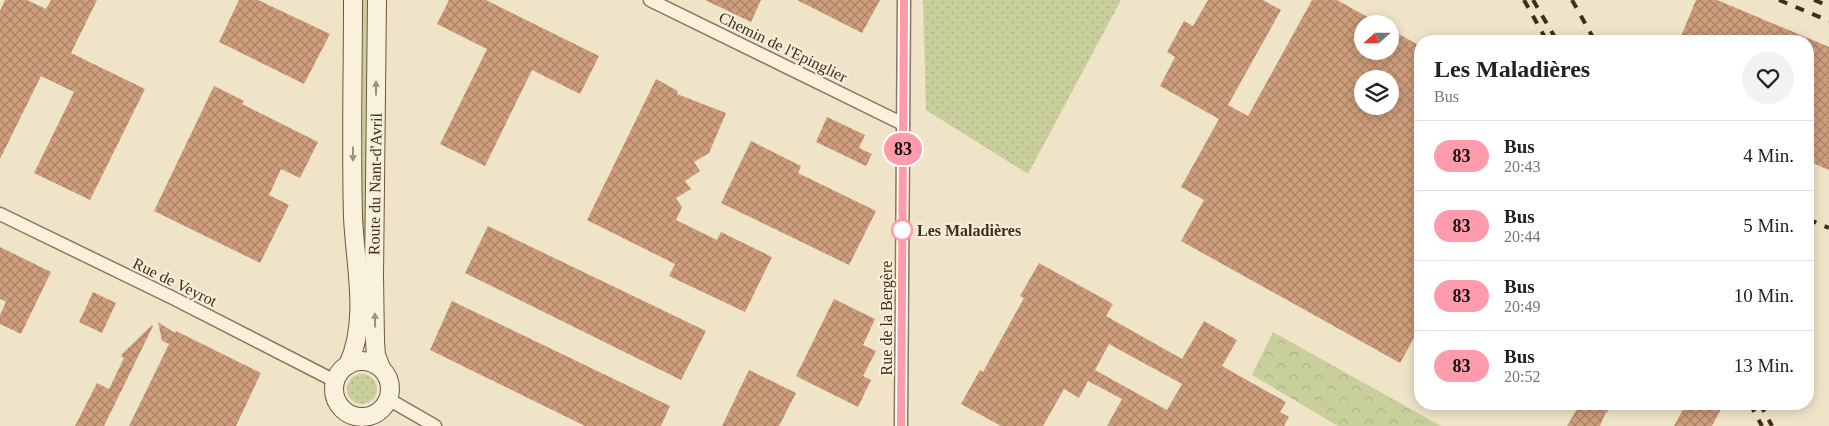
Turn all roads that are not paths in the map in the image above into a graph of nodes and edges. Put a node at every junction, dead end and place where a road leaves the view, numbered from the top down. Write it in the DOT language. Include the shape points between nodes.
graph roads {
  1 [pos="353,0"];
  2 [pos="377,0"];
  3 [pos="650,0"];
  4 [pos="904,0"];
  5 [pos="903,124"];
  6 [pos="0,214"];
  7 [pos="348,364"];
  8 [pos="380,368"];
  9 [pos="335,381"];
  10 [pos="379,412"];
  11 [pos="348,418"];
  12 [pos="435,426"];
  13 [pos="901,426"];
  1 -- 7 [label="main road, Route du Nant-d'Avril, one-way" via="353,218 358,302 356,341"];
  8 -- 2 [label="main road, Route du Nant-d'Avril, one-way" via="374,313"];
  3 -- 5 [label="street, Chemin de l'Epinglier"];
  4 -- 5 [label="street, Rue de la Bergère"];
  5 -- 13 [label="street, Rue de la Bergère"];
  6 -- 9 [label="street, Rue de Veyrot"];
  7 -- 8 [label="main road" via="363,361"];
  7 -- 9 [label="main road"];
  8 -- 10 [label="main road" via="390,386"];
  9 -- 11 [label="main road" via="335,396"];
  10 -- 11 [label="main road"];
  10 -- 12 [label="street"];
}
